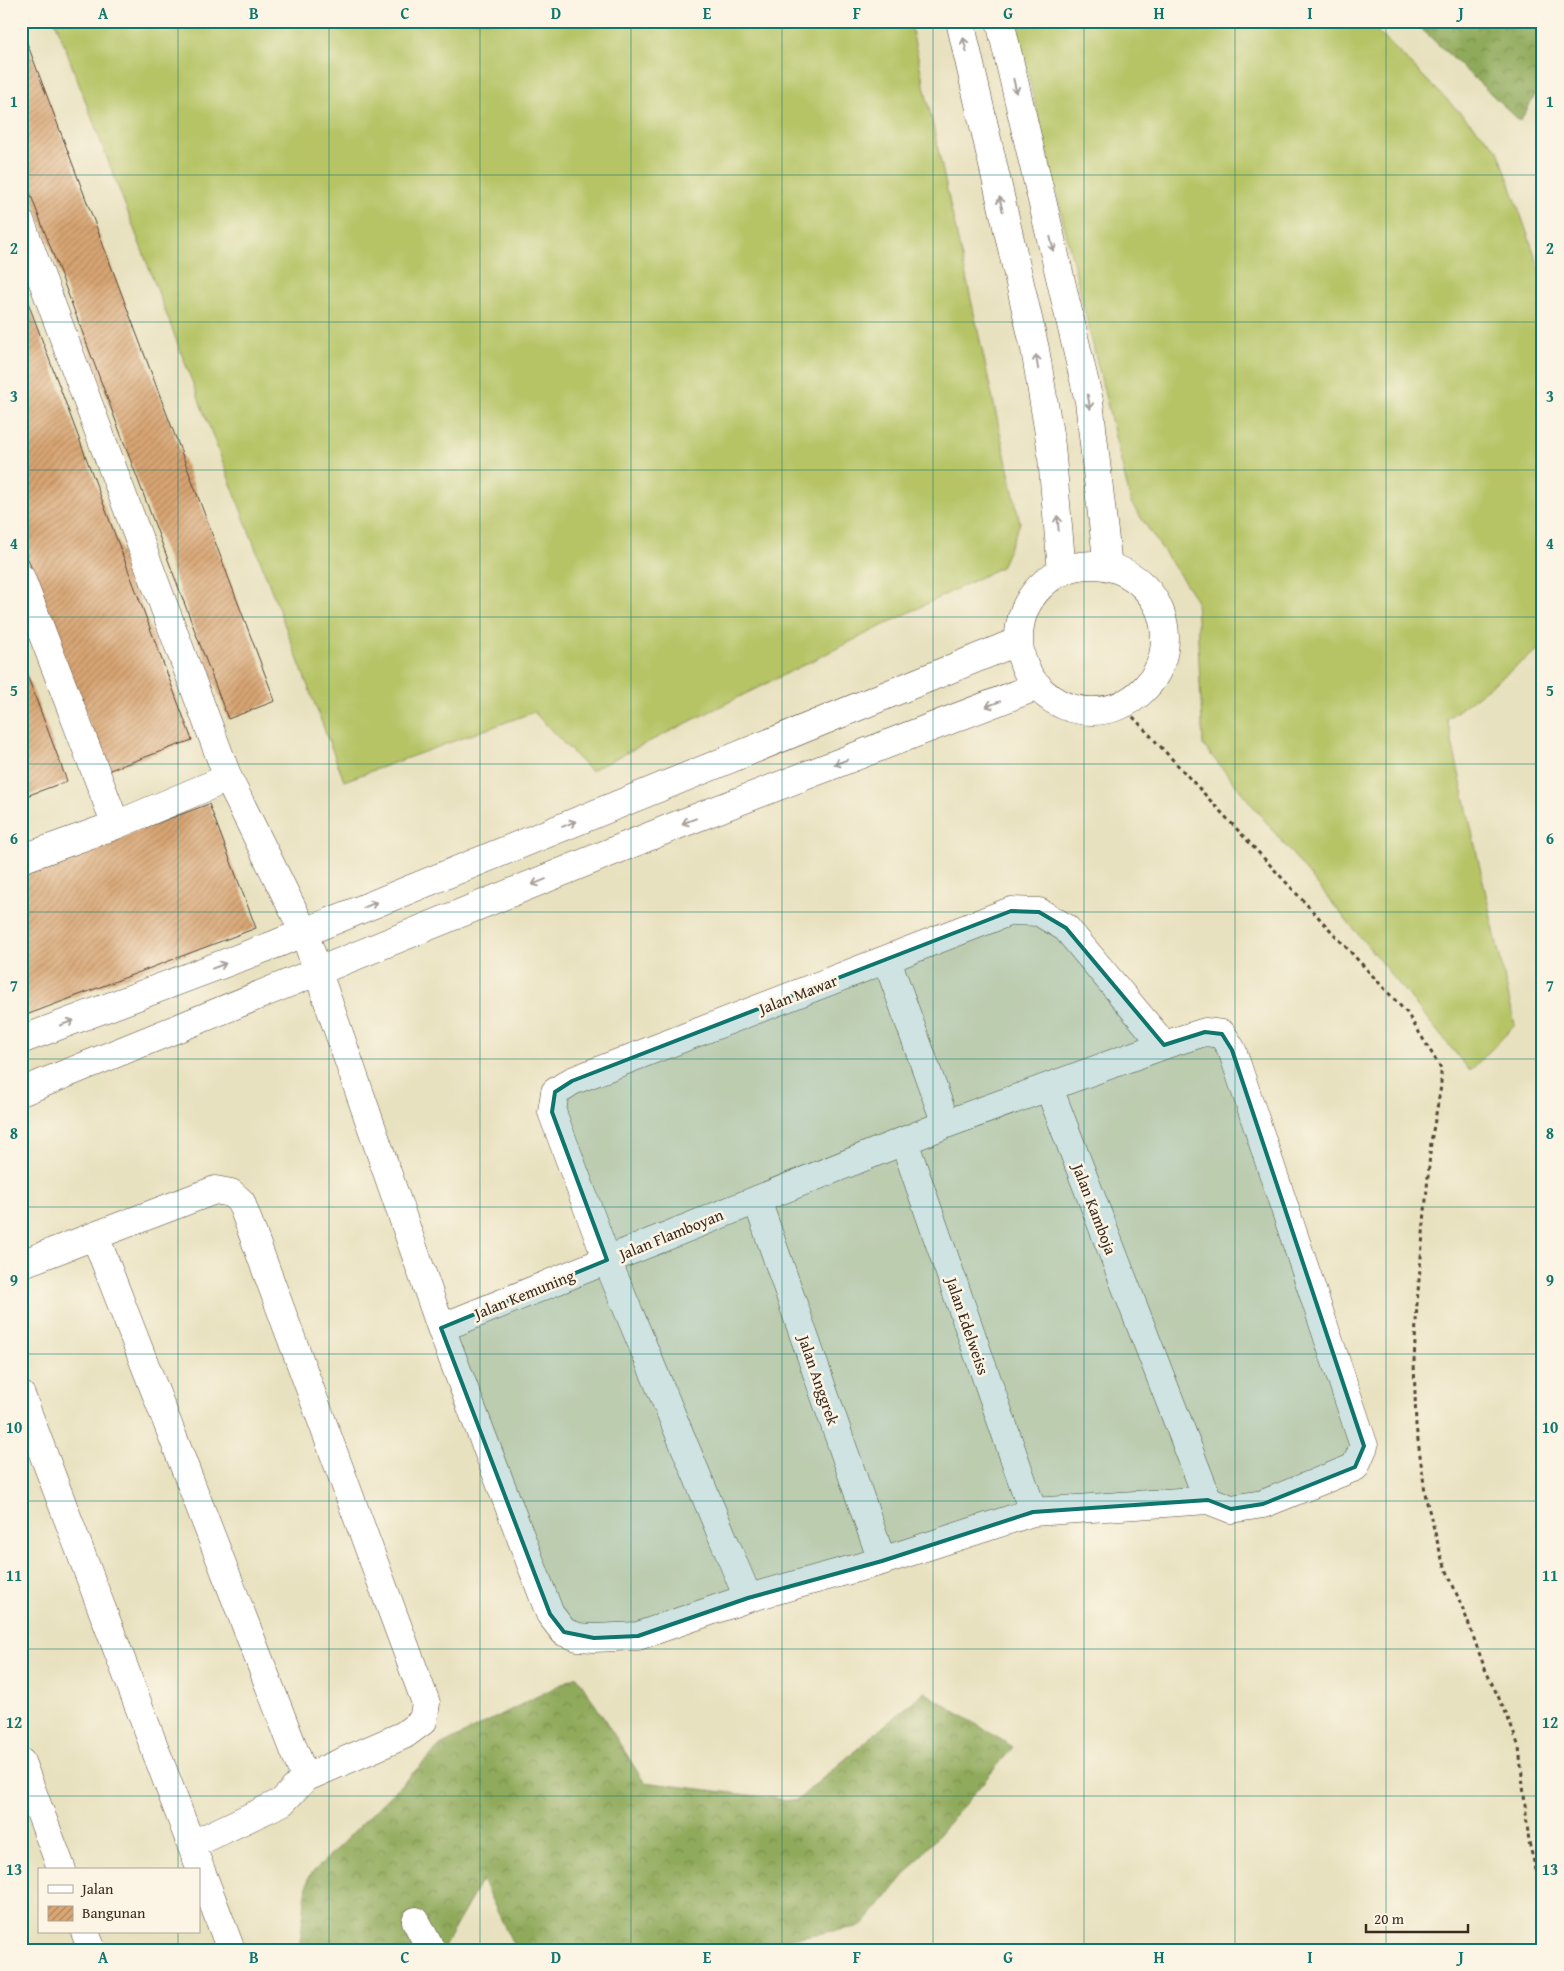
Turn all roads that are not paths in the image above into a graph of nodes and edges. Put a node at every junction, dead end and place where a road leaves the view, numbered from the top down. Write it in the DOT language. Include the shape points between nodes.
graph roads {
  1 [pos="960,21"];
  2 [pos="1000,21"];
  3 [pos="21,223"];
  4 [pos="1108,567"];
  5 [pos="1062,572"];
  6 [pos="21,578"];
  7 [pos="1019,641"];
  8 [pos="1038,686"];
  9 [pos="228,778"];
  10 [pos="116,825"];
  11 [pos="21,858"];
  12 [pos="304,932"];
  13 [pos="888,960"];
  14 [pos="317,972"];
  15 [pos="21,1040"];
  16 [pos="1164,1045"];
  17 [pos="1049,1088"];
  18 [pos="21,1092"];
  19 [pos="946,1124"];
  20 [pos="904,1141"];
  21 [pos="757,1200"];
  22 [pos="95,1236"];
  23 [pos="607,1260"];
  24 [pos="21,1264"];
  25 [pos="440,1328"];
  26 [pos="21,1394"];
  27 [pos="1208,1500"];
  28 [pos="1033,1512"];
  29 [pos="882,1561"];
  30 [pos="748,1598"];
  31 [pos="21,1762"];
  32 [pos="305,1778"];
  33 [pos="191,1845"];
  34 [pos="61,1868"];
  35 [pos="200,1868"];
  36 [pos="200,1869"];
  37 [pos="416,1921"];
  38 [pos="86,1934"];
  39 [pos="92,1950"];
  40 [pos="231,1950"];
  41 [pos="431,1950"];
  5 -- 1 [label="street, one-way" via="1051,446 1035,349"];
  2 -- 4 [label="street, one-way" via="1089,401"];
  3 -- 9 [label="street"];
  4 -- 5 [label="street" via="1089,566"];
  4 -- 8 [label="street" via="1142,585 1154,599 1162,617 1165,636 1157,673 1131,701 1095,712 1076,710 1059,703"];
  5 -- 7 [label="street" via="1038,588 1028,604 1021,622"];
  6 -- 10 [label="street"];
  7 -- 8 [label="street" via="1022,660"];
  12 -- 7 [label="street, one-way"];
  8 -- 14 [label="street, one-way" via="680,824"];
  9 -- 10 [label="street"];
  9 -- 12 [label="street"];
  10 -- 11 [label="street"];
  12 -- 14 [label="street"];
  15 -- 12 [label="street, one-way"];
  13 -- 16 [label="street, Jalan Mawar" via="1011,911 1039,912 1066,928"];
  13 -- 19 [label="street"];
  13 -- 23 [label="street, Jalan Mawar" via="572,1081 555,1092 552,1112"];
  14 -- 18 [label="street"];
  14 -- 25 [label="street"];
  16 -- 17 [label="street"];
  16 -- 27 [label="street" via="1205,1032 1222,1034 1232,1050 1364,1446 1355,1467 1263,1504 1231,1509"];
  17 -- 19 [label="street, Jalan Flamboyan"];
  17 -- 27 [label="street, Jalan Kamboja"];
  19 -- 20 [label="street, Jalan Flamboyan"];
  20 -- 21 [label="street, Jalan Flamboyan"];
  20 -- 28 [label="street, Jalan Edelweiss"];
  21 -- 23 [label="street, Jalan Flamboyan"];
  21 -- 29 [label="street, Jalan Anggrek"];
  22 -- 24 [label="street"];
  22 -- 32 [label="street"];
  22 -- 32 [label="street" via="215,1190 231,1193 241,1202 426,1703 423,1721 404,1735"];
  23 -- 25 [label="street, Jalan Kemuning"];
  23 -- 30 [label="street, Jalan Flamboyan"];
  25 -- 30 [label="street" via="550,1614 564,1632 594,1638 638,1636"];
  26 -- 33 [label="street"];
  27 -- 28 [label="street"];
  28 -- 29 [label="street"];
  29 -- 30 [label="street"];
  31 -- 34 [label="street"];
  32 -- 33 [label="street" via="282,1802"];
  33 -- 35 [label="street"];
  36 -- 40 [label="street"];
  37 -- 41 [label="street"];
  38 -- 39 [label="street"];
}
